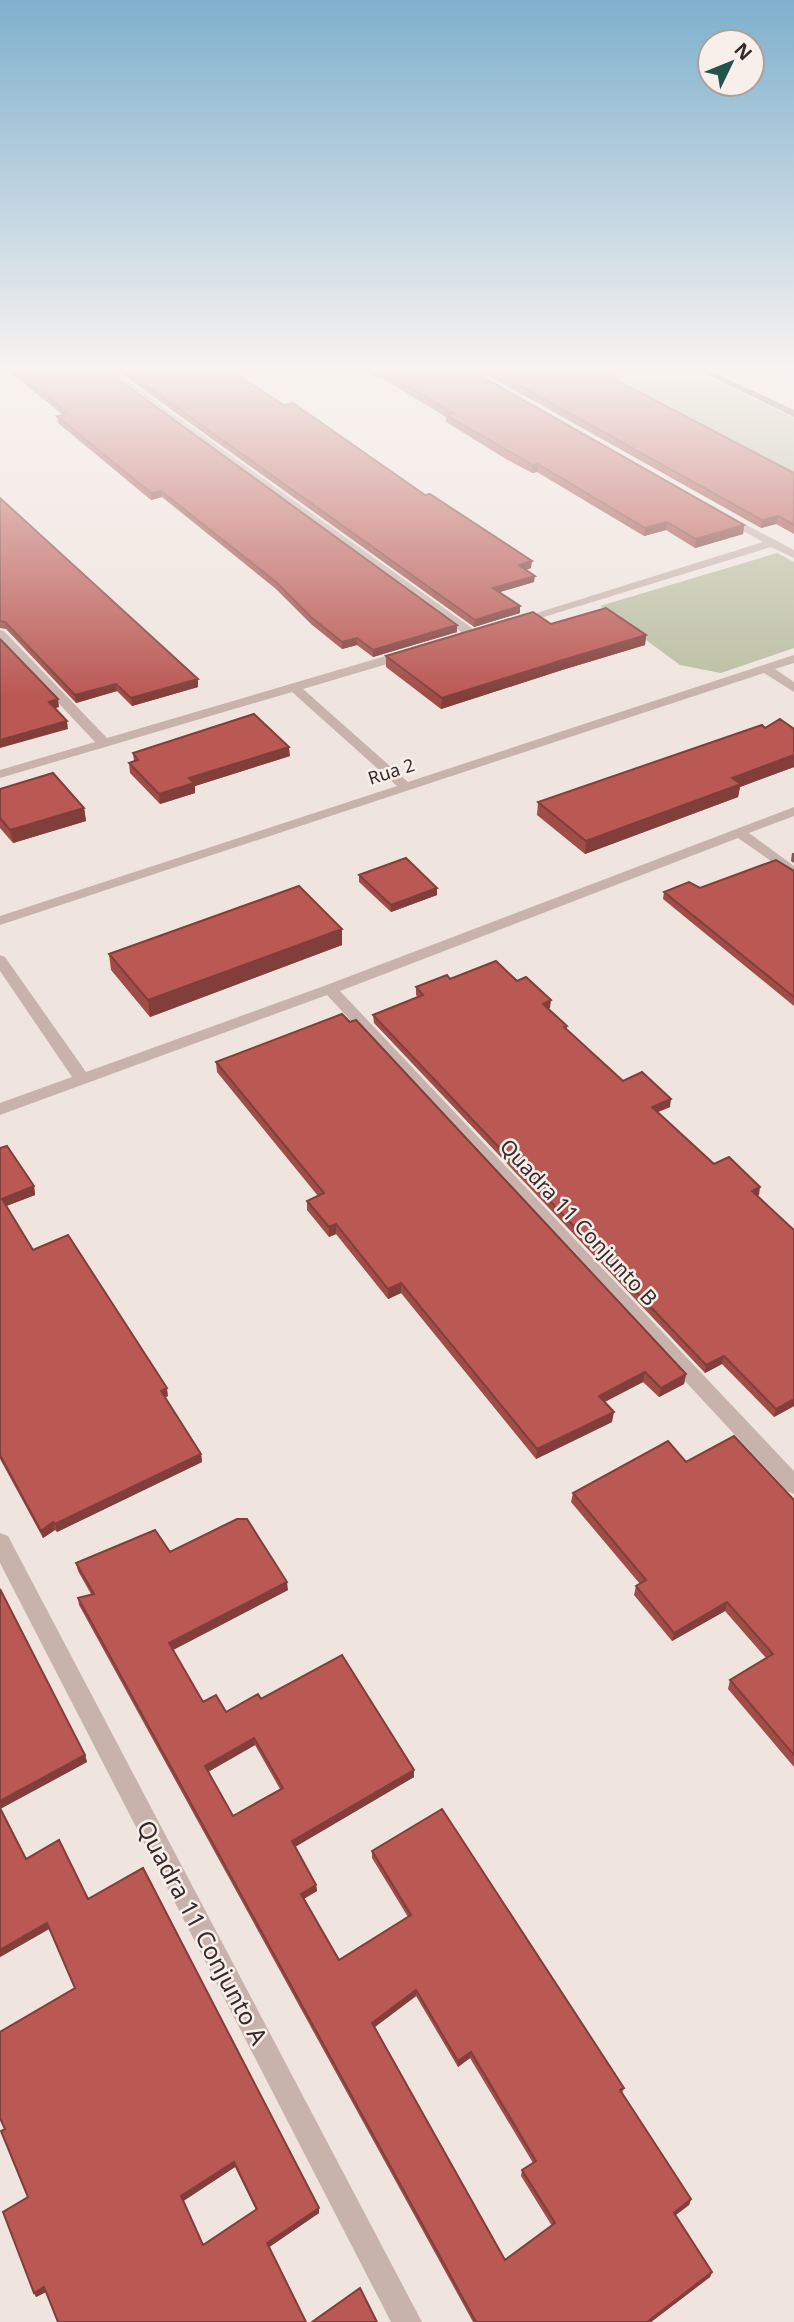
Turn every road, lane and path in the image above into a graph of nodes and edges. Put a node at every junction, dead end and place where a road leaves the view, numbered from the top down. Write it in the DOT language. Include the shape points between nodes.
graph roads {
  1 [pos="256,480"];
  2 [pos="712,509"];
  3 [pos="772,543"];
  4 [pos="794,555"];
  5 [pos="498,626"];
  6 [pos="485,630"];
  7 [pos="0,634"];
  8 [pos="421,649"];
  9 [pos="794,659"];
  10 [pos="767,669"];
  11 [pos="295,688"];
  12 [pos="794,688"];
  13 [pos="103,742"];
  14 [pos="0,774"];
  15 [pos="405,786"];
  16 [pos="794,811"];
  17 [pos="739,832"];
  18 [pos="794,873"];
  19 [pos="0,921"];
  20 [pos="0,960"];
  21 [pos="330,989"];
  22 [pos="82,1079"];
  23 [pos="0,1109"];
  24 [pos="794,1485"];
  25 [pos="0,1542"];
  26 [pos="407,2322"];
  1 -- 6 [label="street" via="466,636"];
  2 -- 3 [label="street"];
  3 -- 4 [label="street"];
  3 -- 5 [label="street"];
  7 -- 13 [label="street"];
  8 -- 11 [label="street"];
  9 -- 10 [label="street, Rua 2"];
  10 -- 12 [label="street"];
  10 -- 15 [label="street, Rua 2"];
  11 -- 13 [label="street"];
  11 -- 15 [label="street"];
  13 -- 14 [label="street"];
  15 -- 19 [label="street, Rua 2"];
  16 -- 17 [label="street"];
  17 -- 18 [label="street"];
  17 -- 21 [label="street"];
  20 -- 22 [label="street"];
  21 -- 22 [label="street"];
  21 -- 24 [label="street, Quadra 11 Conjunto B"];
  22 -- 23 [label="street"];
  25 -- 26 [label="street, Quadra 11 Conjunto A"];
}
